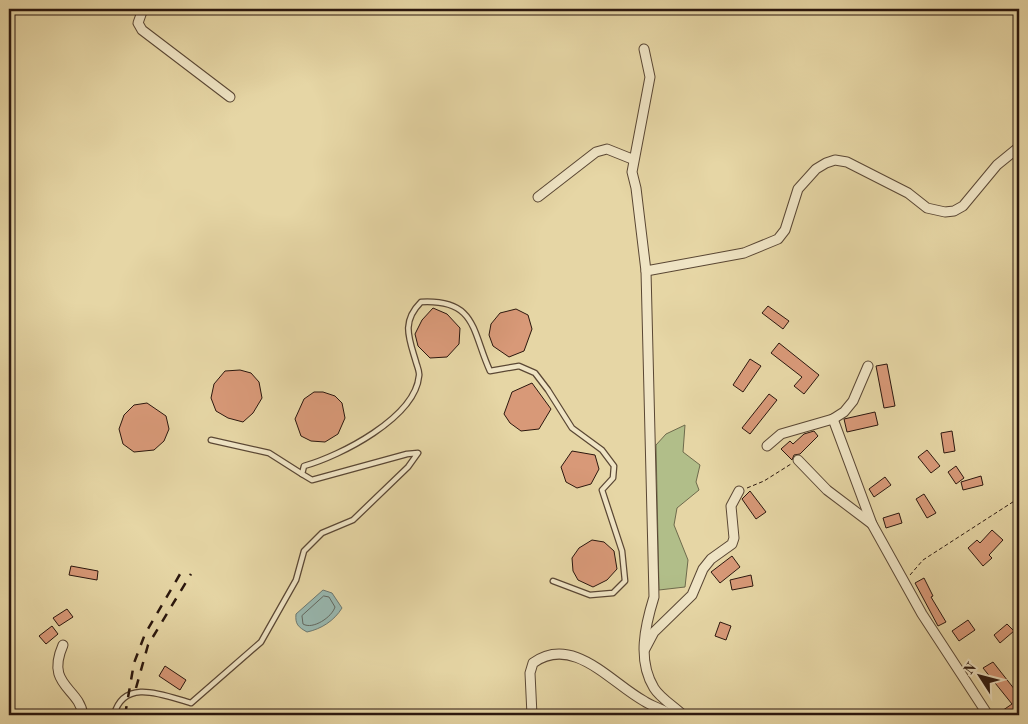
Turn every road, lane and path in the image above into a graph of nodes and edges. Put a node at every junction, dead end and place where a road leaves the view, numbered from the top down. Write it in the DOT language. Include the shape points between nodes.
graph roads {
  1 [pos="143,9"];
  2 [pos="644,49"];
  3 [pos="230,97"];
  4 [pos="1019,147"];
  5 [pos="632,159"];
  6 [pos="538,197"];
  7 [pos="646,271"];
  8 [pos="868,366"];
  9 [pos="833,418"];
  10 [pos="211,440"];
  11 [pos="767,446"];
  12 [pos="798,460"];
  13 [pos="302,474"];
  14 [pos="739,491"];
  15 [pos="1019,498"];
  16 [pos="872,524"];
  17 [pos="554,581"];
  18 [pos="904,582"];
  19 [pos="63,645"];
  20 [pos="644,650"];
  21 [pos="83,715"];
  22 [pos="114,715"];
  23 [pos="532,715"];
  24 [pos="671,715"];
  25 [pos="683,715"];
  26 [pos="988,715"];
  1 -- 3 [label="street" via="138,23 142,30"];
  2 -- 5 [label="street" via="650,77"];
  4 -- 7 [label="street" via="997,166 963,206 944,212 927,208 908,193 847,162 835,160 816,169 798,189 785,230 778,239 744,253"];
  5 -- 6 [label="street" via="607,149 596,152"];
  5 -- 7 [label="street"];
  7 -- 20 [label="street" via="654,597 644,627"];
  8 -- 9 [label="street" via="853,401 844,412"];
  9 -- 11 [label="street" via="788,431"];
  9 -- 16 [label="street"];
  10 -- 13 [label="lane" via="269,453"];
  12 -- 14 [label="path" via="764,482"];
  12 -- 16 [label="street" via="827,490"];
  13 -- 17 [label="lane" via="304,466 322,461 388,424 414,394 420,375 407,330 412,311 421,302 438,301 453,307 468,316 477,331 490,371 519,366 535,373 572,428 602,450 614,466 612,478 602,490 622,551 625,581 613,593 590,595"];
  13 -- 22 [label="lane" via="312,480 418,453 408,467 353,520 322,533 304,550 296,580 262,642 191,703 145,691 128,695 117,705"];
  14 -- 20 [label="street" via="731,506 732,544 711,559 692,595 654,632"];
  15 -- 18 [label="path" via="923,560"];
  16 -- 18 [label="street"];
  18 -- 26 [label="street"];
  19 -- 21 [label="street" via="59,655 59,677"];
  20 -- 25 [label="street" via="654,689"];
  23 -- 24 [label="street" via="532,663 554,655 582,658 644,701"];
}
